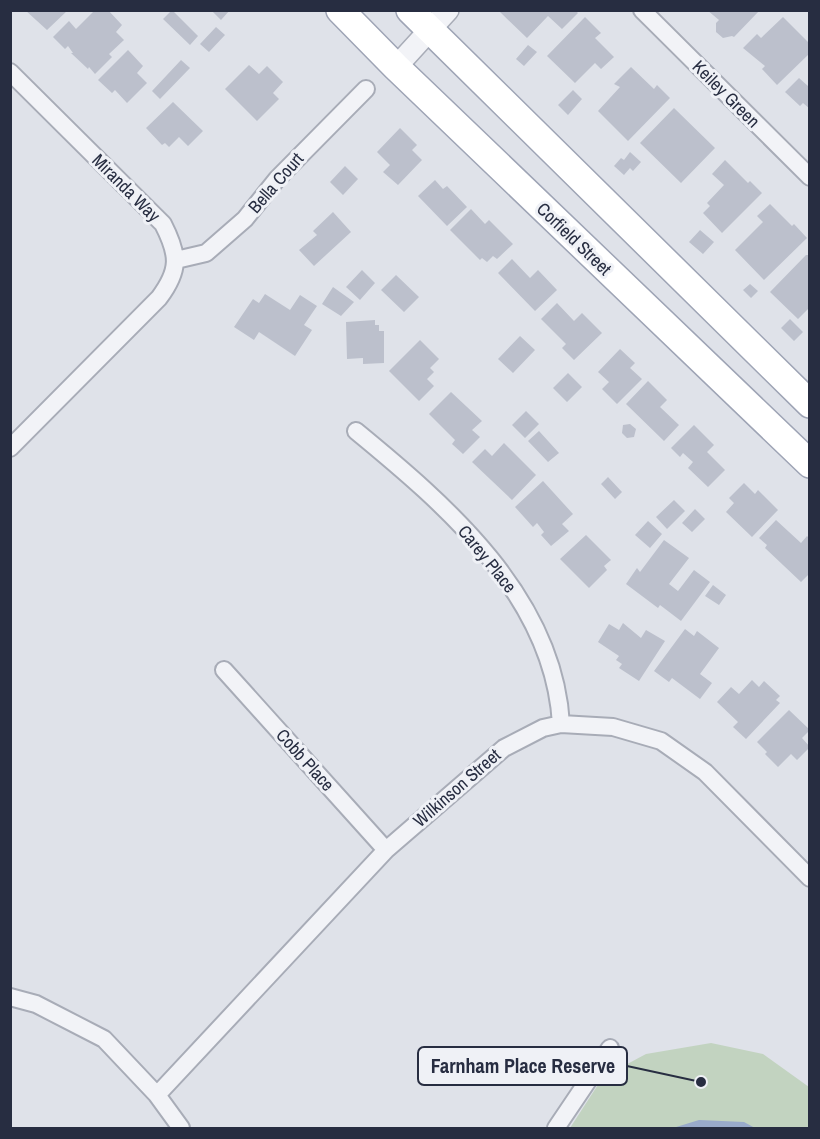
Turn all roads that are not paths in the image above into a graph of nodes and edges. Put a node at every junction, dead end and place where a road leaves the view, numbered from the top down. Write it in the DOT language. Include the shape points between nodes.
graph roads {
  1 [pos="340,10"];
  2 [pos="410,10"];
  3 [pos="642,10"];
  4 [pos="439,20"];
  5 [pos="396,67"];
  6 [pos="10,72"];
  7 [pos="366,89"];
  8 [pos="810,177"];
  9 [pos="176,260"];
  10 [pos="810,404"];
  11 [pos="356,431"];
  12 [pos="10,448"];
  13 [pos="810,464"];
  14 [pos="224,670"];
  15 [pos="561,724"];
  16 [pos="386,850"];
  17 [pos="810,878"];
  18 [pos="10,997"];
  19 [pos="610,1048"];
  20 [pos="157,1095"];
  21 [pos="181,1128"];
  22 [pos="556,1128"];
  1 -- 5 [label="main road, Corfield Street"];
  2 -- 4 [label="main road"];
  3 -- 8 [label="street, Keiley Green"];
  4 -- 5 [label="street"];
  4 -- 10 [label="main road"];
  5 -- 13 [label="main road, Corfield Street"];
  6 -- 9 [label="street, Miranda Way" via="163,224"];
  7 -- 9 [label="street, Bella Court" via="277,178 245,219 206,253"];
  9 -- 12 [label="street" via="170,283 159,298"];
  11 -- 15 [label="street, Carey Place" via="416,480 478,544 516,592 548,660"];
  14 -- 16 [label="street, Cobb Place"];
  15 -- 16 [label="street, Wilkinson Street" via="543,728 504,748"];
  15 -- 17 [label="street, Wilkinson Street" via="613,726 661,741 705,772"];
  16 -- 20 [label="street, Wilkinson Street"];
  18 -- 20 [label="street" via="36,1004 104,1039"];
  19 -- 22 [label="street"];
  20 -- 21 [label="street"];
}
